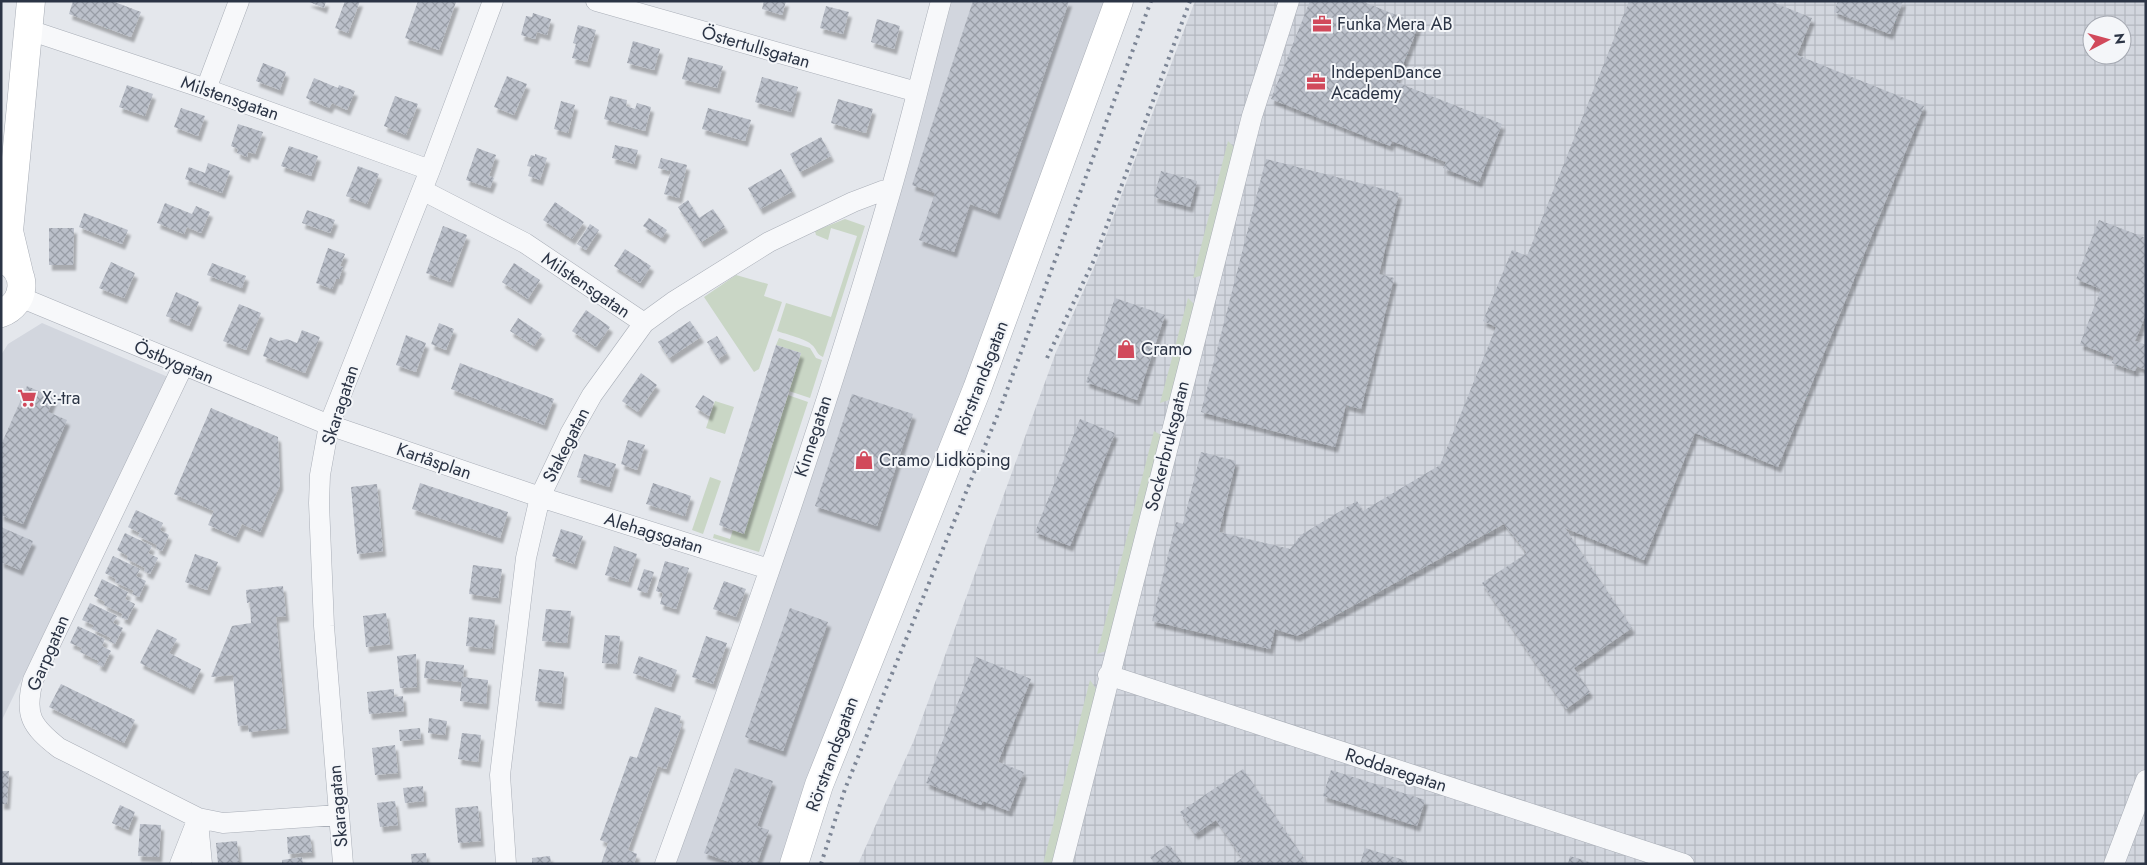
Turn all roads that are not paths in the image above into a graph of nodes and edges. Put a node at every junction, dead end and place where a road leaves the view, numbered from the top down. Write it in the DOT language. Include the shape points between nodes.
graph roads {
  1 [pos="31,1"];
  2 [pos="239,1"];
  3 [pos="493,1"];
  4 [pos="596,1"];
  5 [pos="941,1"];
  6 [pos="1119,1"];
  7 [pos="1289,1"];
  8 [pos="29,30"];
  9 [pos="206,89"];
  10 [pos="917,92"];
  11 [pos="430,170"];
  12 [pos="422,190"];
  13 [pos="891,190"];
  14 [pos="5,236"];
  15 [pos="8,295"];
  16 [pos="644,323"];
  17 [pos="183,366"];
  18 [pos="329,425"];
  19 [pos="540,497"];
  20 [pos="769,569"];
  21 [pos="1108,675"];
  22 [pos="2146,780"];
  23 [pos="338,815"];
  24 [pos="198,818"];
  25 [pos="180,864"];
  26 [pos="202,864"];
  27 [pos="343,864"];
  28 [pos="506,864"];
  29 [pos="665,864"];
  30 [pos="794,864"];
  31 [pos="1062,864"];
  32 [pos="1684,864"];
  33 [pos="2114,864"];
  1 -- 8 [label="main road"];
  2 -- 9 [label="street"];
  3 -- 11 [label="street, Skaragatan"];
  4 -- 10 [label="street, Östertullsgatan"];
  5 -- 10 [label="street, Kinnegatan"];
  6 -- 30 [label="main road, Rörstrandsgatan" via="977,389 819,784"];
  7 -- 21 [label="street, Sockerbruksgatan" via="1252,116"];
  8 -- 9 [label="street, Milstensgatan"];
  8 -- 14 [label="main road"];
  9 -- 11 [label="street, Milstensgatan"];
  10 -- 13 [label="street, Kinnegatan"];
  11 -- 12 [label="street, Skaragatan"];
  12 -- 16 [label="street, Milstensgatan" via="525,243"];
  12 -- 18 [label="street, Skaragatan"];
  13 -- 16 [label="street, Stakegatan" via="853,202 769,242"];
  13 -- 20 [label="street, Kinnegatan"];
  14 -- 15 [label="main road"];
  15 -- 17 [label="street, Östbygatan"];
  16 -- 19 [label="street, Stakegatan" via="592,395 558,455"];
  17 -- 18 [label="street, Östbygatan"];
  17 -- 24 [label="street, Garpgatan" via="33,680 28,698 31,717 39,732 59,748"];
  18 -- 19 [label="street, Kartåsplan"];
  18 -- 23 [label="street, Skaragatan" via="318,503"];
  19 -- 20 [label="street, Alehagsgatan"];
  19 -- 28 [label="street, Stakegatan" via="526,558 504,726 500,775"];
  20 -- 29 [label="street, Kinnegatan"];
  21 -- 31 [label="street, Sockerbruksgatan"];
  21 -- 32 [label="street, Roddaregatan"];
  22 -- 33 [label="street"];
  23 -- 24 [label="street, Garpgatan" via="223,822"];
  23 -- 27 [label="street, Skaragatan"];
  24 -- 25 [label="street"];
  24 -- 26 [label="street"];
}
